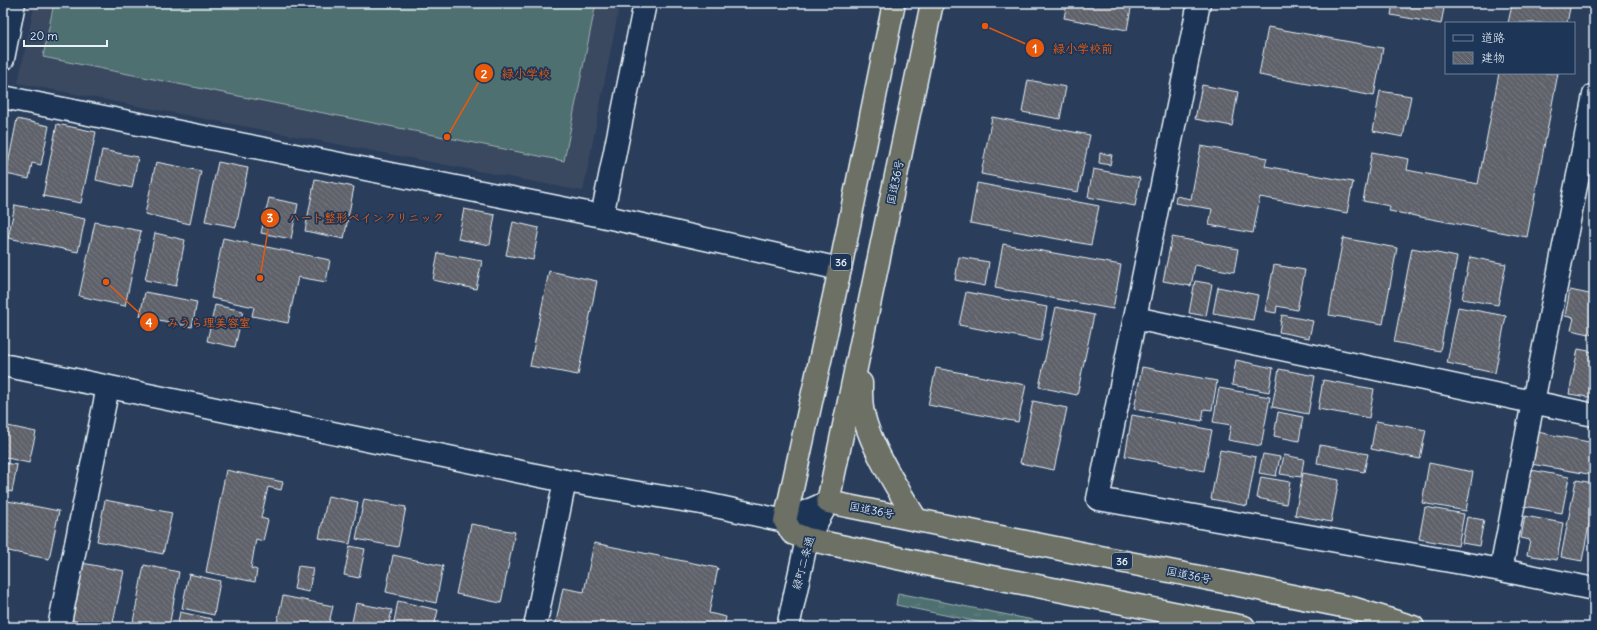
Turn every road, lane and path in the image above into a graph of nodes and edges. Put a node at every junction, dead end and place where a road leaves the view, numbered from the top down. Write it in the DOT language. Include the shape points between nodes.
graph roads {
  1 [pos="14,3"];
  2 [pos="645,3"];
  3 [pos="894,3"];
  4 [pos="932,3"];
  5 [pos="1199,3"];
  6 [pos="3,59"];
  7 [pos="1594,95"];
  8 [pos="3,96"];
  9 [pos="602,216"];
  10 [pos="840,269"];
  11 [pos="1135,318"];
  12 [pos="859,358"];
  13 [pos="3,365"];
  14 [pos="108,387"];
  15 [pos="1533,402"];
  16 [pos="1594,415"];
  17 [pos="565,481"];
  18 [pos="828,502"];
  19 [pos="916,519"];
  20 [pos="785,521"];
  21 [pos="807,539"];
  22 [pos="1501,570"];
  23 [pos="1594,589"];
  24 [pos="59,627"];
  25 [pos="535,627"];
  26 [pos="788,627"];
  27 [pos="1244,627"];
  28 [pos="1414,627"];
  1 -- 6 [label="street"];
  2 -- 9 [label="street"];
  3 -- 10 [label="highway, 36"];
  4 -- 12 [label="highway, 国道36号"];
  5 -- 11 [label="street"];
  7 -- 15 [label="street"];
  8 -- 9 [label="street"];
  9 -- 10 [label="street"];
  10 -- 20 [label="highway, 36"];
  11 -- 15 [label="street"];
  11 -- 22 [label="street" via="1098,499"];
  12 -- 18 [label="highway, 国道36号"];
  12 -- 19 [label="highway" via="862,408 869,430 882,460"];
  13 -- 14 [label="street"];
  14 -- 17 [label="street"];
  14 -- 24 [label="street"];
  15 -- 16 [label="street"];
  15 -- 22 [label="street"];
  17 -- 20 [label="street" via="700,503"];
  17 -- 25 [label="street"];
  18 -- 19 [label="highway, 国道36号 / 36"];
  18 -- 20 [label="street"];
  18 -- 21 [label="street, 緑町二条通"];
  19 -- 28 [label="highway, 国道36号 / 36" via="1352,608"];
  20 -- 21 [label="highway" via="792,533"];
  21 -- 26 [label="street, 緑町二条通"];
  21 -- 27 [label="highway"];
  22 -- 23 [label="street"];
}
